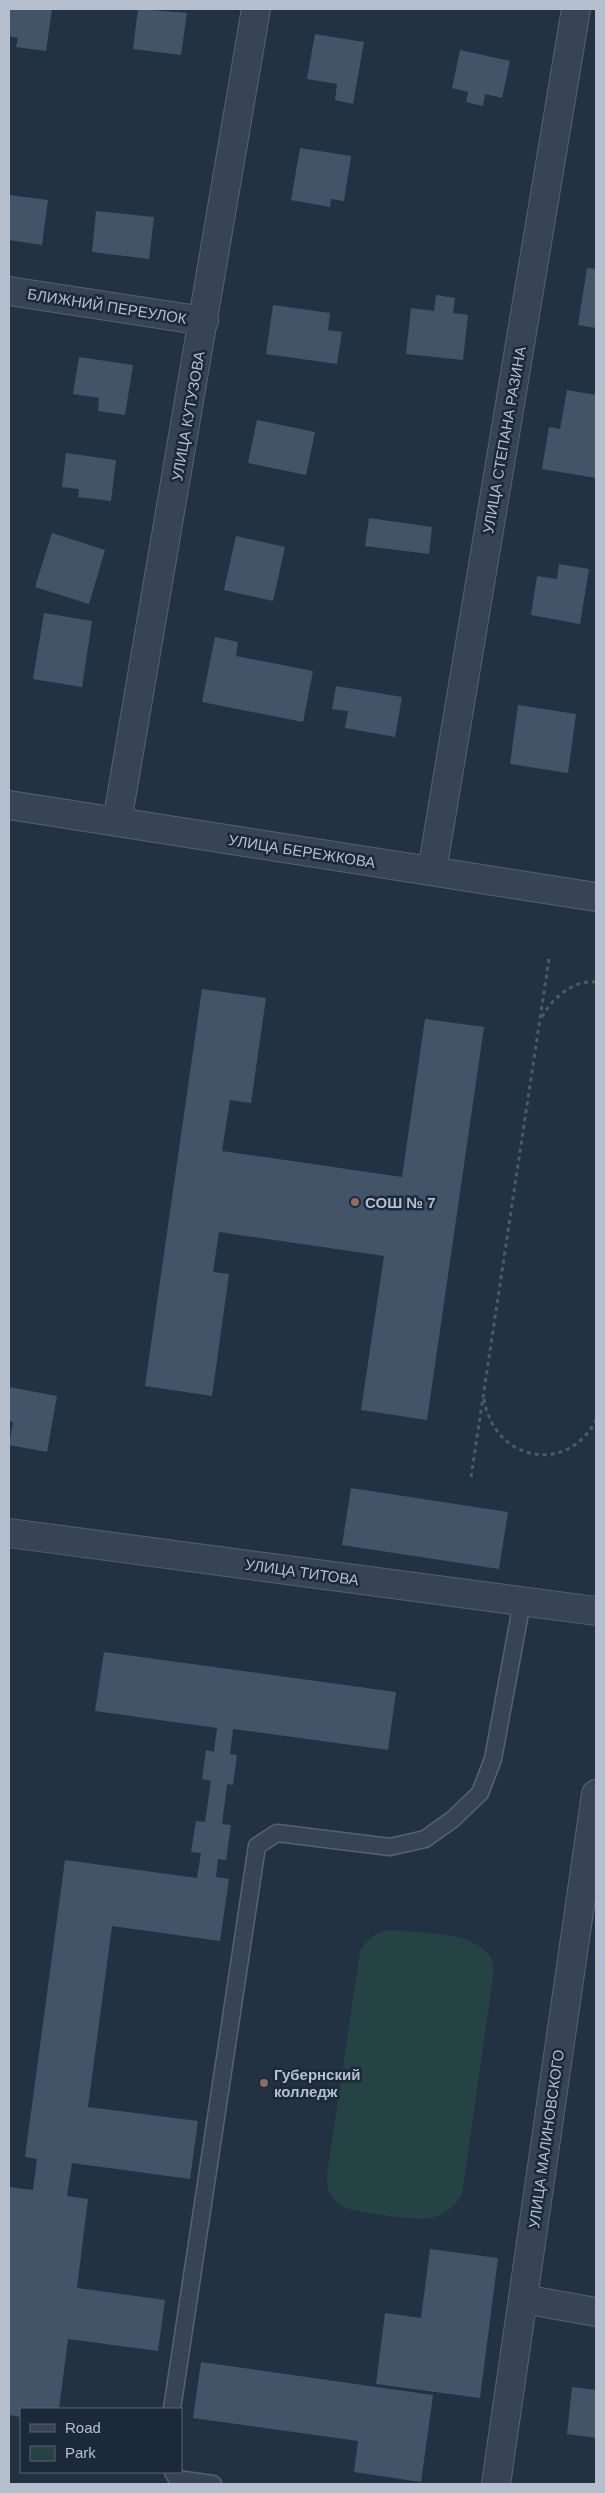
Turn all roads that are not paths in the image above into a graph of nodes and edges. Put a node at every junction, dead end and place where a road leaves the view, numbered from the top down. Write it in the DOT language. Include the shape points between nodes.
graph roads {
  1 [pos="256,9"];
  2 [pos="576,9"];
  3 [pos="596,12"];
  4 [pos="9,292"];
  5 [pos="204,322"];
  6 [pos="9,805"];
  7 [pos="117,822"];
  8 [pos="432,871"];
  9 [pos="596,897"];
  10 [pos="9,1533"];
  11 [pos="522,1602"];
  12 [pos="596,1611"];
  13 [pos="596,1794"];
  14 [pos="523,2299"];
  15 [pos="596,2312"];
  16 [pos="172,2408"];
  17 [pos="174,2473"];
  18 [pos="213,2484"];
  19 [pos="496,2484"];
  1 -- 5 [label="street, УЛИЦА КУТУЗОВА"];
  2 -- 3 [label="street"];
  2 -- 8 [label="street, УЛИЦА СТЕПАНА РАЗИНА"];
  4 -- 5 [label="street, БЛИЖНИЙ ПЕРЕУЛОК"];
  5 -- 7 [label="street, УЛИЦА КУТУЗОВА"];
  6 -- 7 [label="street, УЛИЦА БЕРЕЖКОВА"];
  7 -- 8 [label="street, УЛИЦА БЕРЕЖКОВА"];
  8 -- 9 [label="street, УЛИЦА БЕРЕЖКОВА"];
  10 -- 11 [label="street, УЛИЦА ТИТОВА"];
  11 -- 12 [label="street, УЛИЦА ТИТОВА"];
  11 -- 16 [label="lane" via="493,1759 480,1793 452,1820 425,1840 390,1847 277,1833 257,1846"];
  13 -- 14 [label="street, УЛИЦА МАЛИНОВСКОГО"];
  14 -- 15 [label="street"];
  14 -- 19 [label="street, УЛИЦА МАЛИНОВСКОГО"];
  17 -- 18 [label="lane" via="177,2479"];
}
